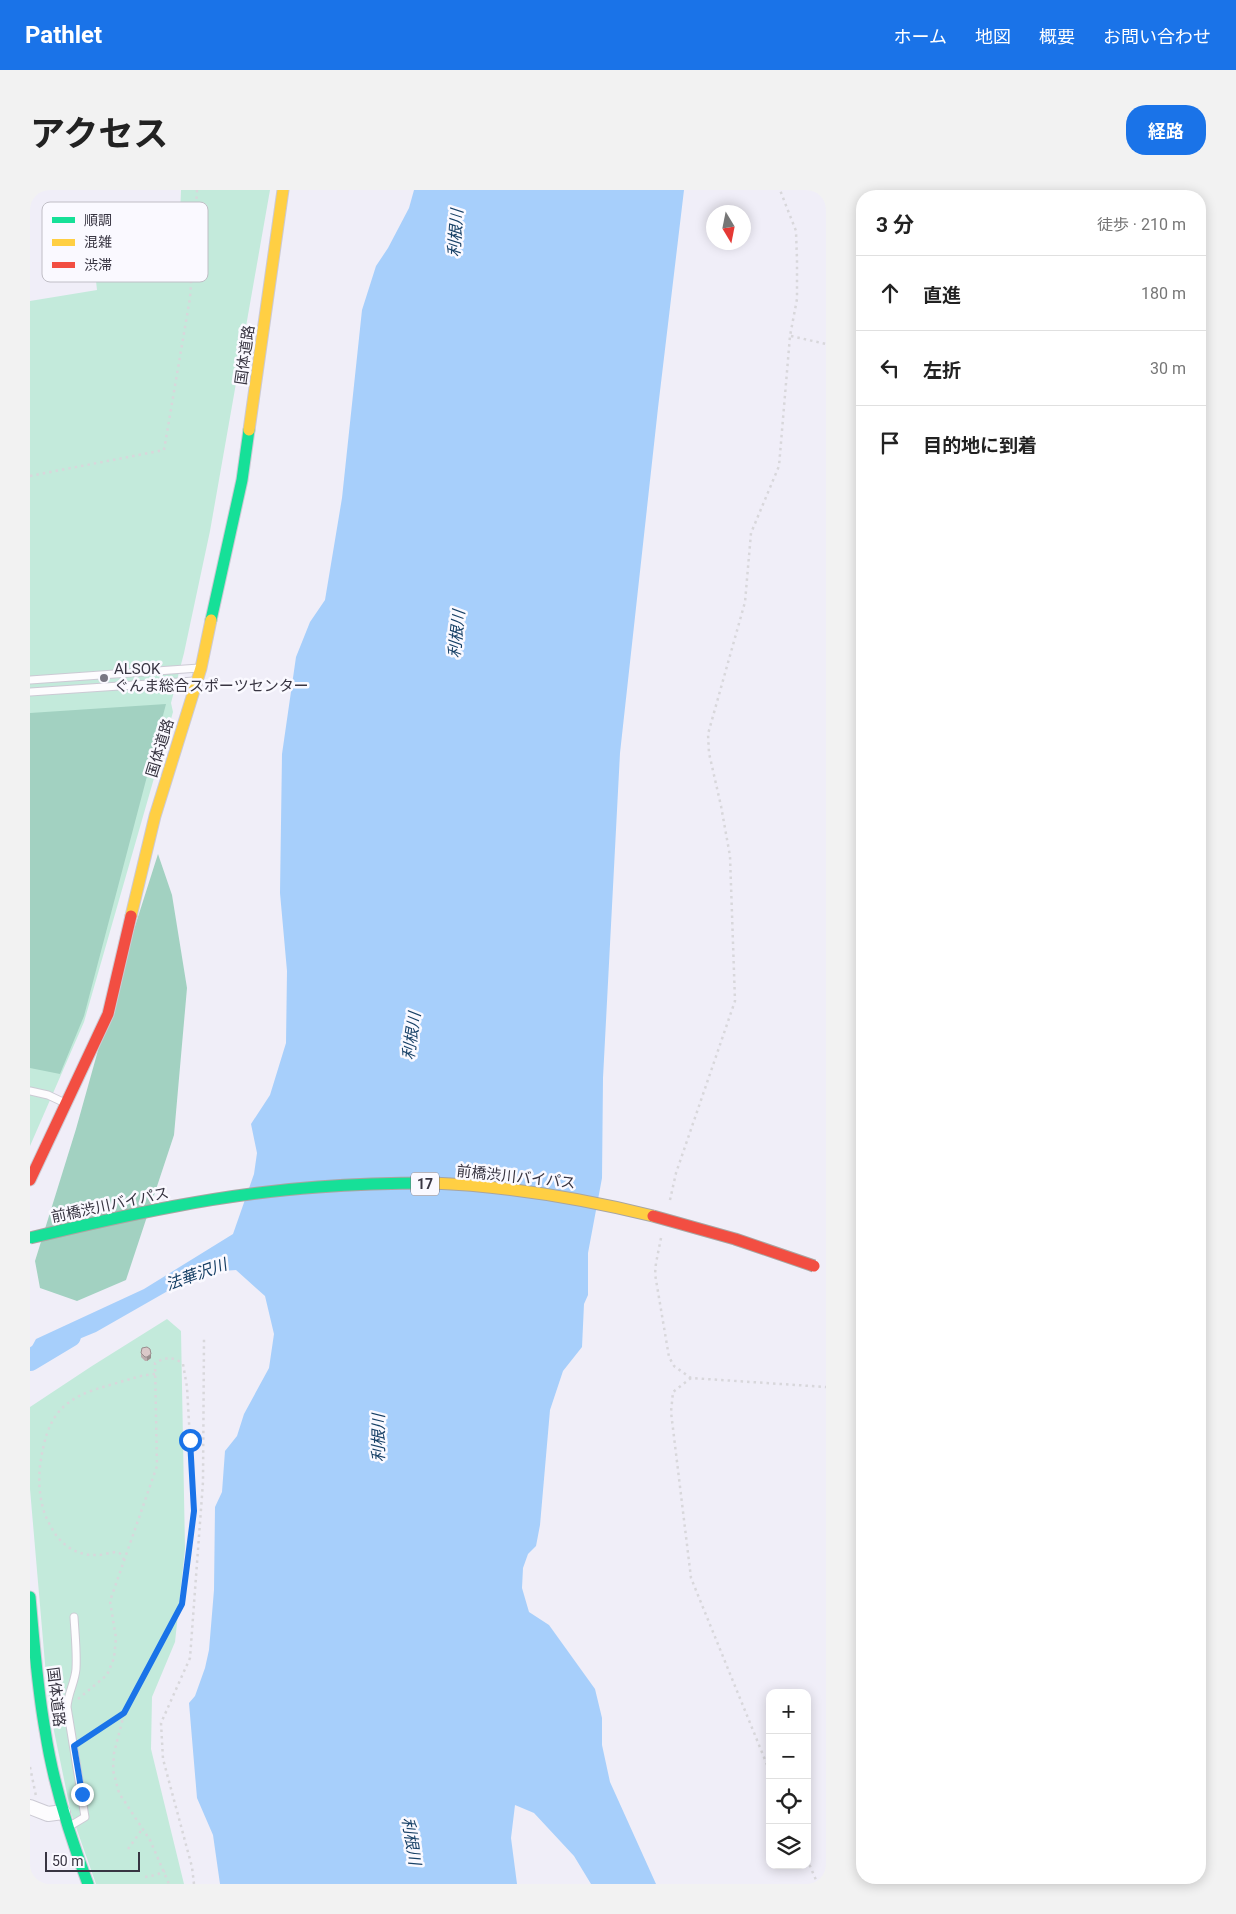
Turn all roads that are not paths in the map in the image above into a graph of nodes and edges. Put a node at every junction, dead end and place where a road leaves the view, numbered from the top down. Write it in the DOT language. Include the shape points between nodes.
graph roads {
  1 [pos="283,190"];
  2 [pos="201,668"];
  3 [pos="30,680"];
  4 [pos="197,680"];
  5 [pos="30,692"];
  6 [pos="30,1091"];
  7 [pos="66,1104"];
  8 [pos="30,1180"];
  9 [pos="30,1238"];
  10 [pos="814,1266"];
  11 [pos="30,1597"];
  12 [pos="74,1617"];
  13 [pos="33,1808"];
  14 [pos="63,1812"];
  15 [pos="67,1828"];
  16 [pos="88,1884"];
  1 -- 2 [label="main road, 国体道路" via="242,480"];
  2 -- 3 [label="lane"];
  2 -- 4 [label="main road, 国体道路"];
  4 -- 5 [label="lane"];
  4 -- 7 [label="main road, 国体道路" via="154,816 108,1014"];
  6 -- 7 [label="lane"];
  7 -- 8 [label="main road, 国体道路"];
  9 -- 10 [label="main road, 前橋渋川バイパス / 17, bridge" via="172,1207 269,1192 368,1184 444,1184 545,1194 618,1207 724,1235"];
  11 -- 14 [label="main road, 国体道路" via="43,1717"];
  12 -- 15 [label="lane" via="76,1668 67,1707 85,1817"];
  13 -- 14 [label="street" via="48,1814"];
  14 -- 15 [label="main road, 国体道路"];
  15 -- 16 [label="main road, 国体道路"];
}
